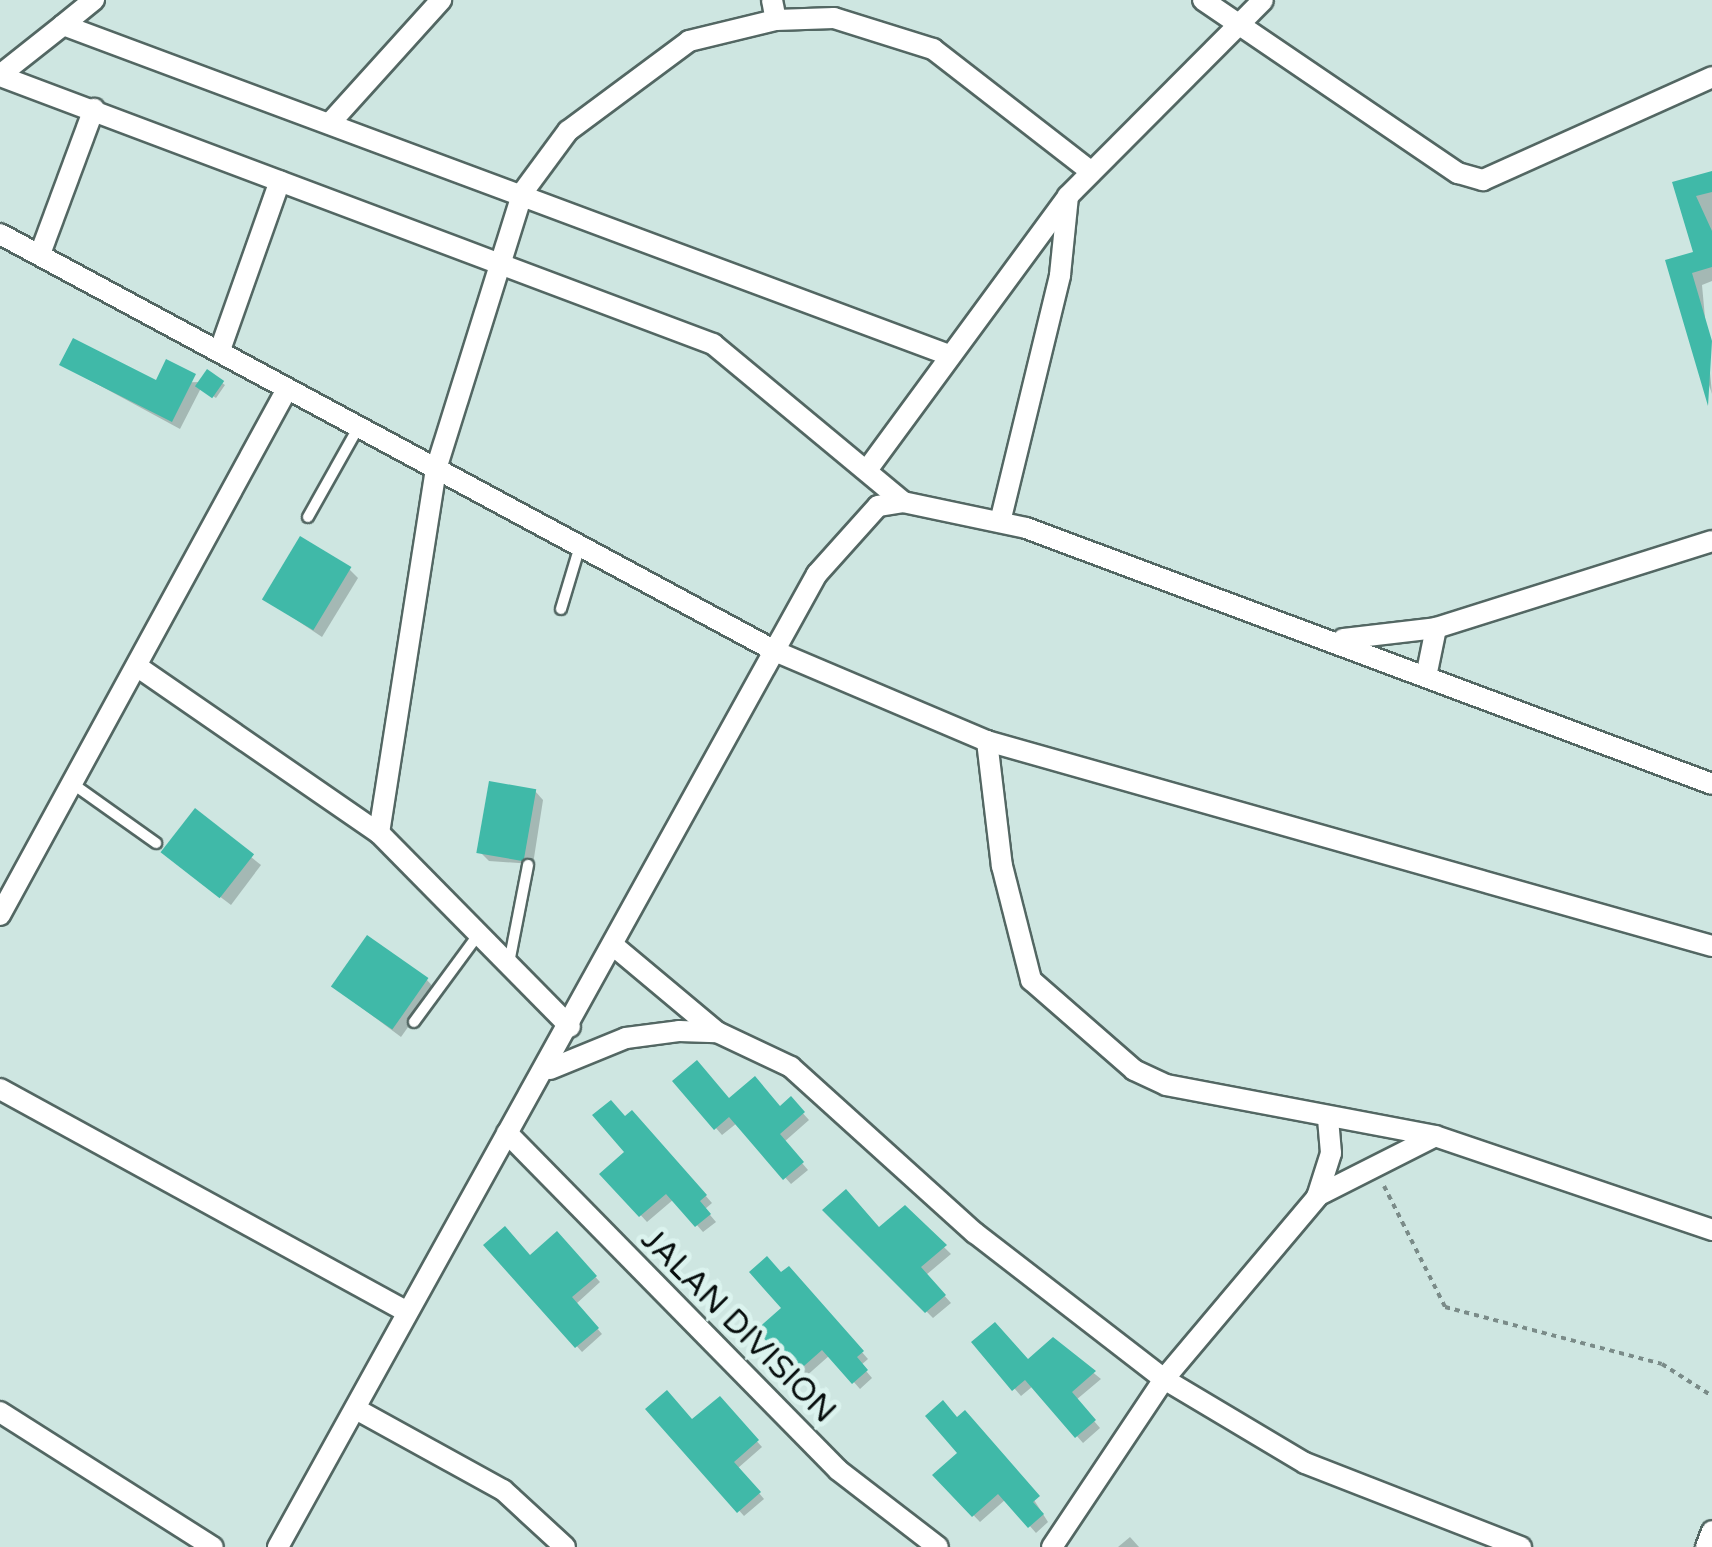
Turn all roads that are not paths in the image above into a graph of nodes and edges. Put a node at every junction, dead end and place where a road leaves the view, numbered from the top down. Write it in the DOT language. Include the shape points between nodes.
graph roads {
  1 [pos="94,0"];
  2 [pos="441,0"];
  3 [pos="1203,0"];
  4 [pos="1263,0"];
  5 [pos="774,10"];
  6 [pos="63,24"];
  7 [pos="1236,24"];
  8 [pos="0,75"];
  9 [pos="1712,77"];
  10 [pos="94,109"];
  11 [pos="330,123"];
  12 [pos="1090,171"];
  13 [pos="280,181"];
  14 [pos="523,192"];
  15 [pos="1068,196"];
  16 [pos="0,234"];
  17 [pos="40,254"];
  18 [pos="500,264"];
  19 [pos="220,350"];
  20 [pos="949,356"];
  21 [pos="287,389"];
  22 [pos="358,428"];
  23 [pos="870,466"];
  24 [pos="436,469"];
  25 [pos="903,502"];
  26 [pos="308,517"];
  27 [pos="1000,522"];
  28 [pos="1712,541"];
  29 [pos="580,548"];
  30 [pos="561,609"];
  31 [pos="1436,628"];
  32 [pos="1339,640"];
  33 [pos="777,652"];
  34 [pos="138,668"];
  35 [pos="1428,672"];
  36 [pos="987,741"];
  37 [pos="73,784"];
  38 [pos="1712,784"];
  39 [pos="379,833"];
  40 [pos="156,843"];
  41 [pos="528,865"];
  42 [pos="0,915"];
  43 [pos="479,934"];
  44 [pos="614,946"];
  45 [pos="1712,946"];
  46 [pos="508,964"];
  47 [pos="414,1022"];
  48 [pos="570,1027"];
  49 [pos="717,1032"];
  50 [pos="550,1069"];
  51 [pos="0,1089"];
  52 [pos="1328,1120"];
  53 [pos="507,1133"];
  54 [pos="1436,1136"];
  55 [pos="1317,1196"];
  56 [pos="1712,1230"];
  57 [pos="407,1312"];
  58 [pos="1164,1379"];
  59 [pos="356,1409"];
  60 [pos="0,1412"];
  61 [pos="1712,1531"];
  62 [pos="212,1547"];
  63 [pos="278,1547"];
  64 [pos="565,1547"];
  65 [pos="938,1547"];
  66 [pos="1052,1547"];
  67 [pos="1520,1547"];
  68 [pos="1706,1547"];
  1 -- 6 [label="street"];
  2 -- 11 [label="street"];
  3 -- 7 [label="street"];
  4 -- 7 [label="street"];
  5 -- 12 [label="street" via="834,18 933,49"];
  5 -- 14 [label="street" via="689,41 636,72 551,147"];
  6 -- 8 [label="street"];
  6 -- 11 [label="street"];
  7 -- 9 [label="street" via="1458,173 1484,180"];
  7 -- 12 [label="street"];
  8 -- 10 [label="street"];
  10 -- 13 [label="street"];
  10 -- 17 [label="street"];
  11 -- 14 [label="street"];
  12 -- 15 [label="street"];
  13 -- 18 [label="street"];
  13 -- 19 [label="street"];
  14 -- 18 [label="street"];
  14 -- 20 [label="street"];
  15 -- 20 [label="street"];
  15 -- 27 [label="street" via="1060,275"];
  16 -- 17 [label="street"];
  17 -- 19 [label="street"];
  18 -- 23 [label="street" via="713,344"];
  18 -- 24 [label="street"];
  19 -- 21 [label="street"];
  20 -- 23 [label="street"];
  21 -- 22 [label="street"];
  21 -- 34 [label="street"];
  22 -- 24 [label="street"];
  22 -- 26 [label="lane"];
  23 -- 25 [label="street"];
  24 -- 29 [label="street"];
  24 -- 39 [label="street"];
  25 -- 27 [label="street"];
  25 -- 33 [label="street" via="878,506 845,532"];
  27 -- 32 [label="street"];
  28 -- 31 [label="street"];
  29 -- 30 [label="lane"];
  29 -- 33 [label="street"];
  31 -- 32 [label="street"];
  31 -- 35 [label="street"];
  32 -- 35 [label="street"];
  33 -- 36 [label="street"];
  33 -- 44 [label="street"];
  34 -- 37 [label="street"];
  34 -- 39 [label="street"];
  35 -- 38 [label="street"];
  36 -- 45 [label="street"];
  36 -- 52 [label="street" via="1002,866 1039,992 1150,1080"];
  37 -- 40 [label="lane"];
  37 -- 42 [label="street"];
  39 -- 43 [label="street"];
  41 -- 46 [label="lane"];
  43 -- 46 [label="street"];
  43 -- 47 [label="lane"];
  44 -- 48 [label="street"];
  44 -- 49 [label="street"];
  46 -- 48 [label="street"];
  48 -- 50 [label="street"];
  49 -- 50 [label="street" via="626,1038"];
  49 -- 58 [label="street" via="822,1088 975,1233"];
  50 -- 53 [label="street"];
  51 -- 57 [label="street"];
  52 -- 54 [label="street"];
  52 -- 55 [label="street" via="1331,1152"];
  53 -- 57 [label="street"];
  53 -- 65 [label="street, JALAN DIVISION" via="838,1470"];
  54 -- 55 [label="street"];
  54 -- 56 [label="street"];
  55 -- 58 [label="street"];
  57 -- 59 [label="street"];
  58 -- 66 [label="street"];
  58 -- 67 [label="street" via="1305,1464"];
  59 -- 63 [label="street"];
  59 -- 64 [label="street" via="503,1490"];
  60 -- 62 [label="street"];
  61 -- 68 [label="street"];
}
